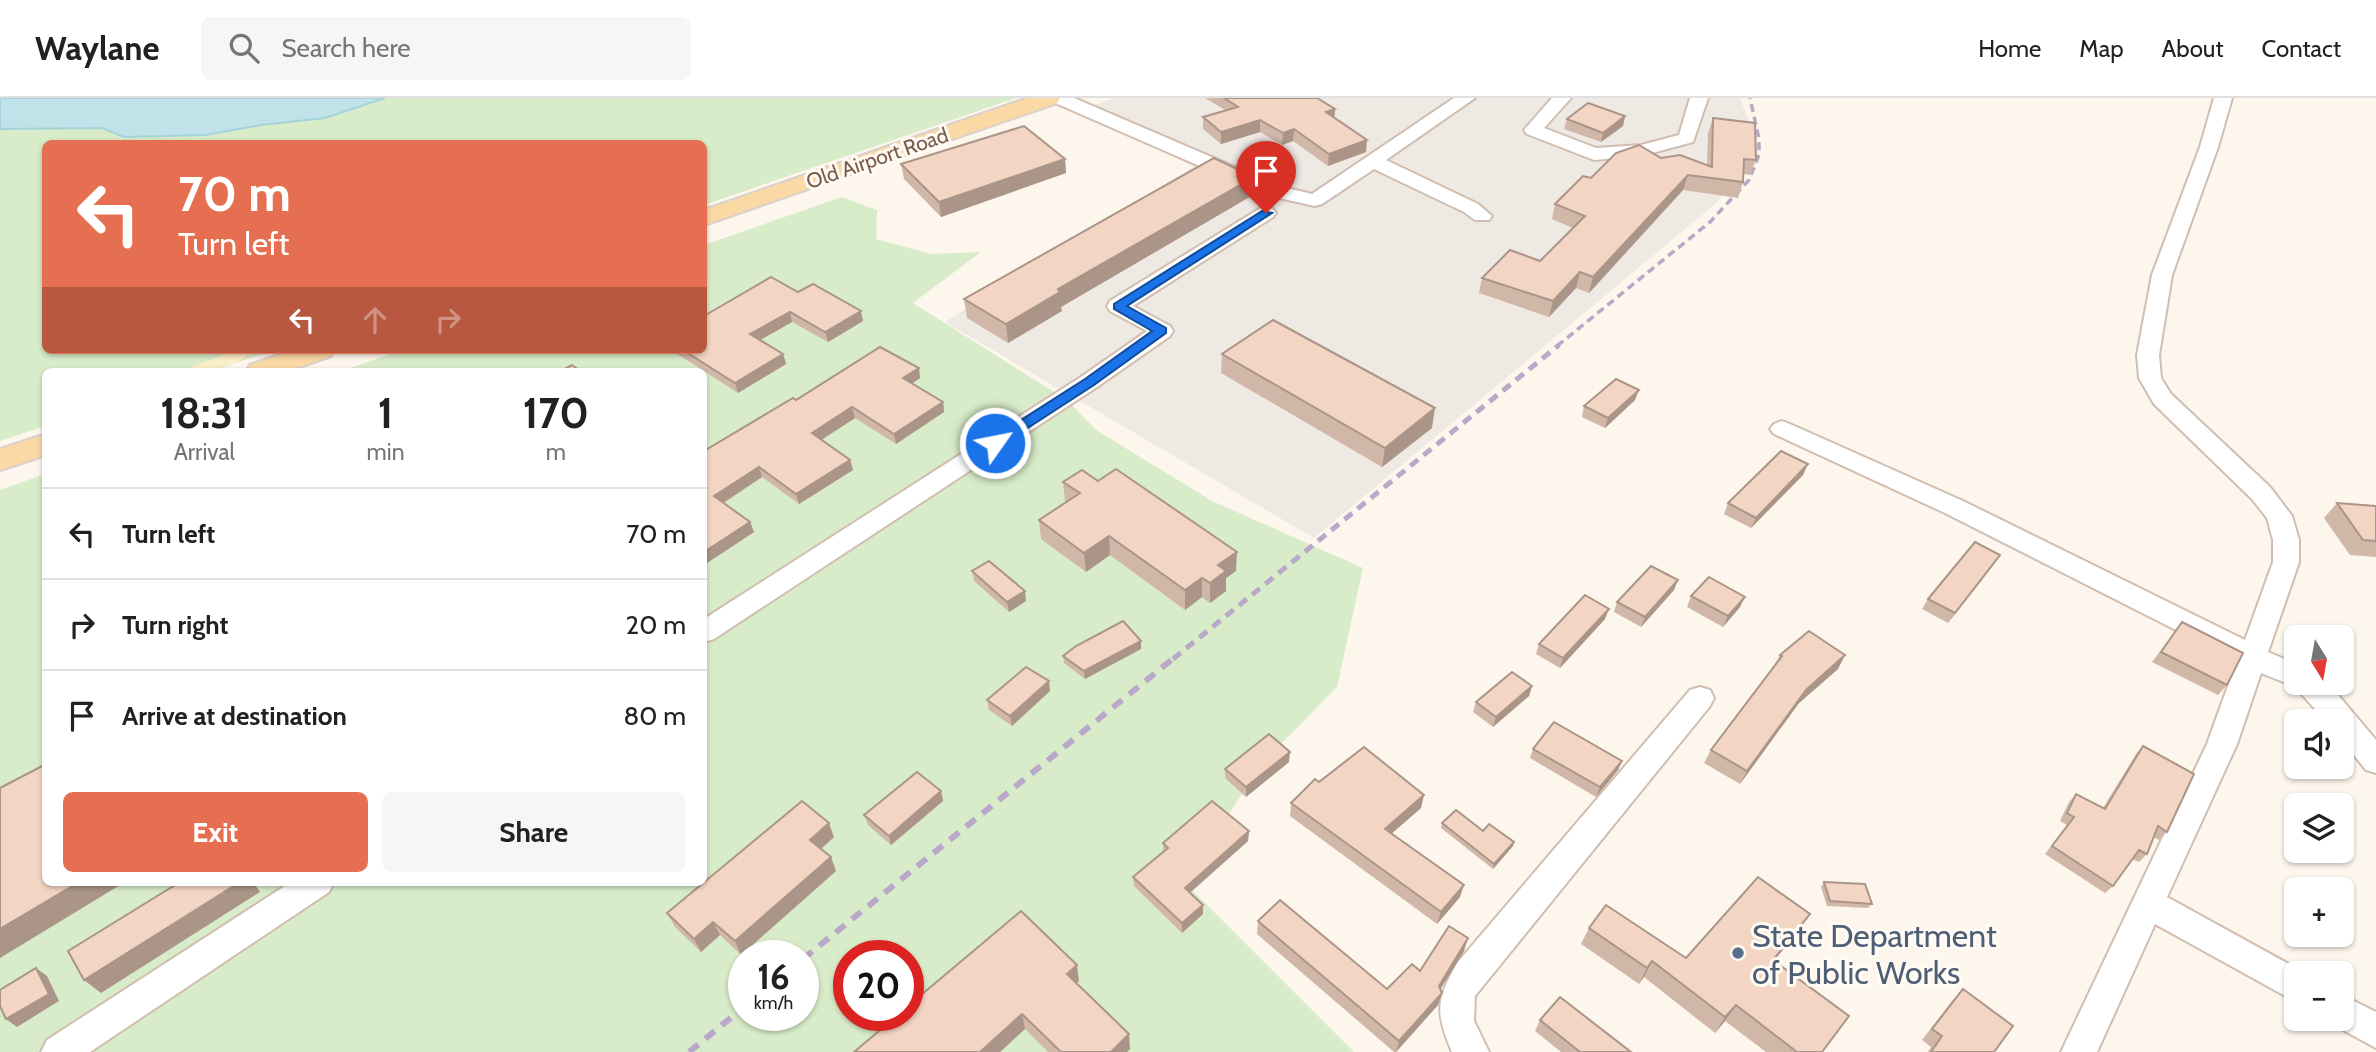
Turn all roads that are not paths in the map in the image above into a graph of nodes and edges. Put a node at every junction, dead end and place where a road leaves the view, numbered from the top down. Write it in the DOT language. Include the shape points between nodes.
graph roads {
  1 [pos="1049,98"];
  2 [pos="1059,98"];
  3 [pos="1466,98"];
  4 [pos="1562,98"];
  5 [pos="1699,98"];
  6 [pos="2223,98"];
  7 [pos="1372,161"];
  8 [pos="1266,213"];
  9 [pos="1482,216"];
  10 [pos="707,217"];
  11 [pos="309,354"];
  12 [pos="269,368"];
  13 [pos="1782,429"];
  14 [pos="42,445"];
  15 [pos="0,460"];
  16 [pos="707,630"];
  17 [pos="2253,657"];
  18 [pos="2284,671"];
  19 [pos="2321,695"];
  20 [pos="1700,698"];
  21 [pos="2376,761"];
  22 [pos="312,886"];
  23 [pos="2148,903"];
  24 [pos="2284,979"];
  25 [pos="2354,1018"];
  26 [pos="2376,1031"];
  27 [pos="59,1052"];
  28 [pos="1471,1052"];
  29 [pos="2079,1052"];
  1 -- 10 [label="main road, Old Airport Road"];
  2 -- 7 [label="street" via="1273,191 1315,200"];
  3 -- 7 [label="street"];
  4 -- 5 [label="street" via="1533,130 1594,154 1641,150 1688,138"];
  6 -- 17 [label="street" via="2162,275 2148,355 2150,378 2162,398 2279,516 2286,562"];
  7 -- 9 [label="street"];
  8 -- 16 [label="street" via="1118,306 1161,331"];
  11 -- 12 [label="main road"];
  13 -- 17 [label="street" via="1954,507"];
  14 -- 15 [label="main road"];
  17 -- 18 [label="street"];
  17 -- 23 [label="street" via="2222,744"];
  19 -- 21 [label="street"];
  20 -- 28 [label="street" via="1455,995 1457,1025"];
  22 -- 27 [label="street"];
  23 -- 24 [label="street"];
  23 -- 29 [label="street"];
  25 -- 26 [label="street"];
}
